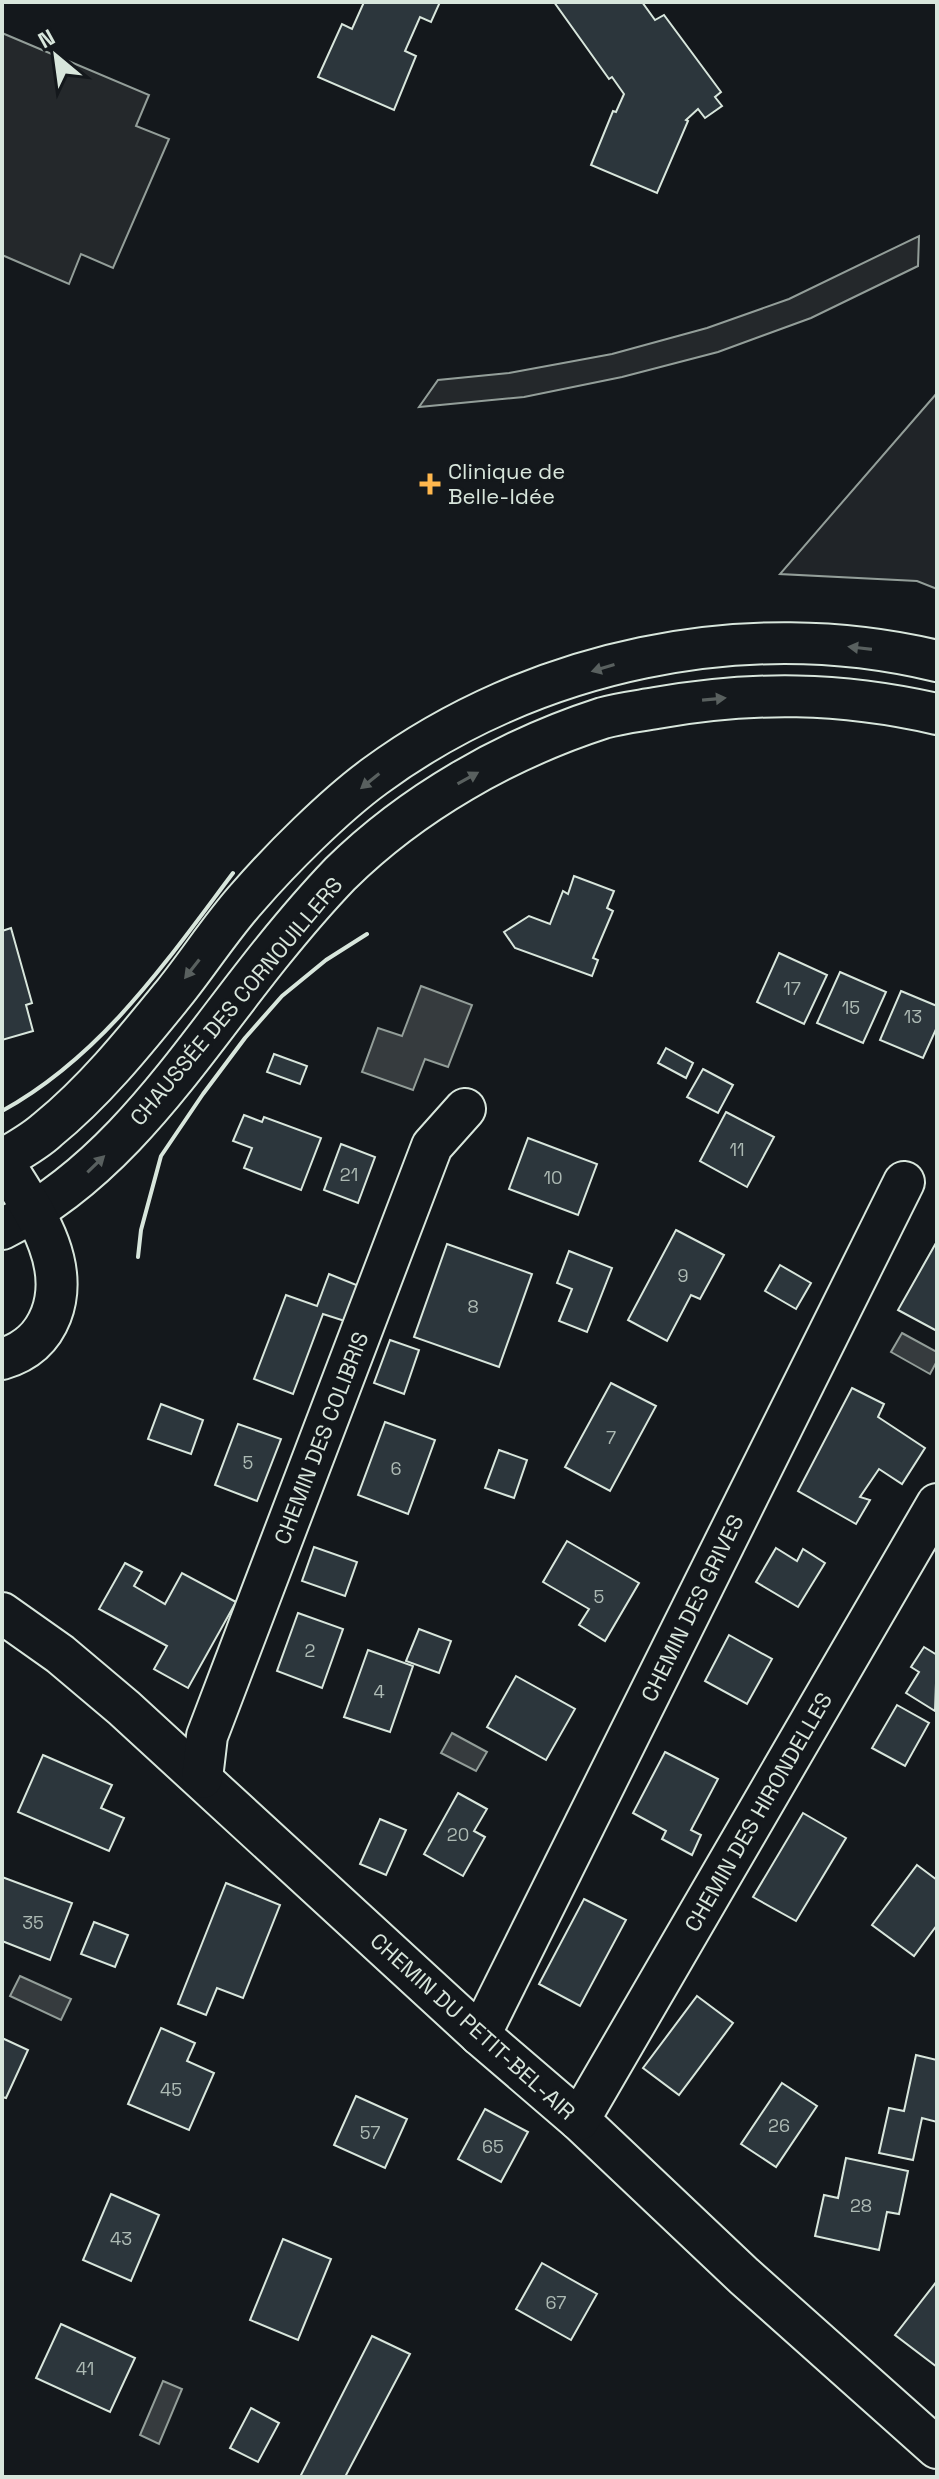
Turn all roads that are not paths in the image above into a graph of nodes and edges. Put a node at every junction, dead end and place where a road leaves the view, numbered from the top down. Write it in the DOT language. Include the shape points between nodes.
graph roads {
  1 [pos="937,661"];
  2 [pos="937,714"];
  3 [pos="465,1109"];
  4 [pos="2,1160"];
  5 [pos="904,1182"];
  6 [pos="18,1221"];
  7 [pos="2,1359"];
  8 [pos="937,1504"];
  9 [pos="2,1613"];
  10 [pos="202,1778"];
  11 [pos="480,2035"];
  12 [pos="579,2120"];
  13 [pos="937,2448"];
  1 -- 4 [label="street, one-way" via="782,643 690,648 609,666 516,697 443,732 373,777 316,828 248,897 87,1094 45,1132"];
  6 -- 2 [label="street, CHAUSSÉE DES CORNOUILLERS, one-way" via="88,1172 133,1127 341,874 415,812 464,780 605,717 696,701 778,694 886,702"];
  3 -- 10 [label="street, CHEMIN DES COLIBRIS" via="432,1146 207,1736"];
  4 -- 6 [label="street"];
  5 -- 11 [label="street, CHEMIN DES GRIVES"];
  6 -- 7 [label="street" via="52,1253 58,1276 56,1301 45,1332 23,1351"];
  8 -- 12 [label="street, CHEMIN DES HIRONDELLES"];
  9 -- 10 [label="street, CHEMIN DU PETIT-BEL-AIR" via="60,1654"];
  10 -- 11 [label="street, CHEMIN DU PETIT-BEL-AIR"];
  11 -- 12 [label="street, CHEMIN DU PETIT-BEL-AIR"];
  12 -- 13 [label="street, CHEMIN DU PETIT-BEL-AIR"];
}
